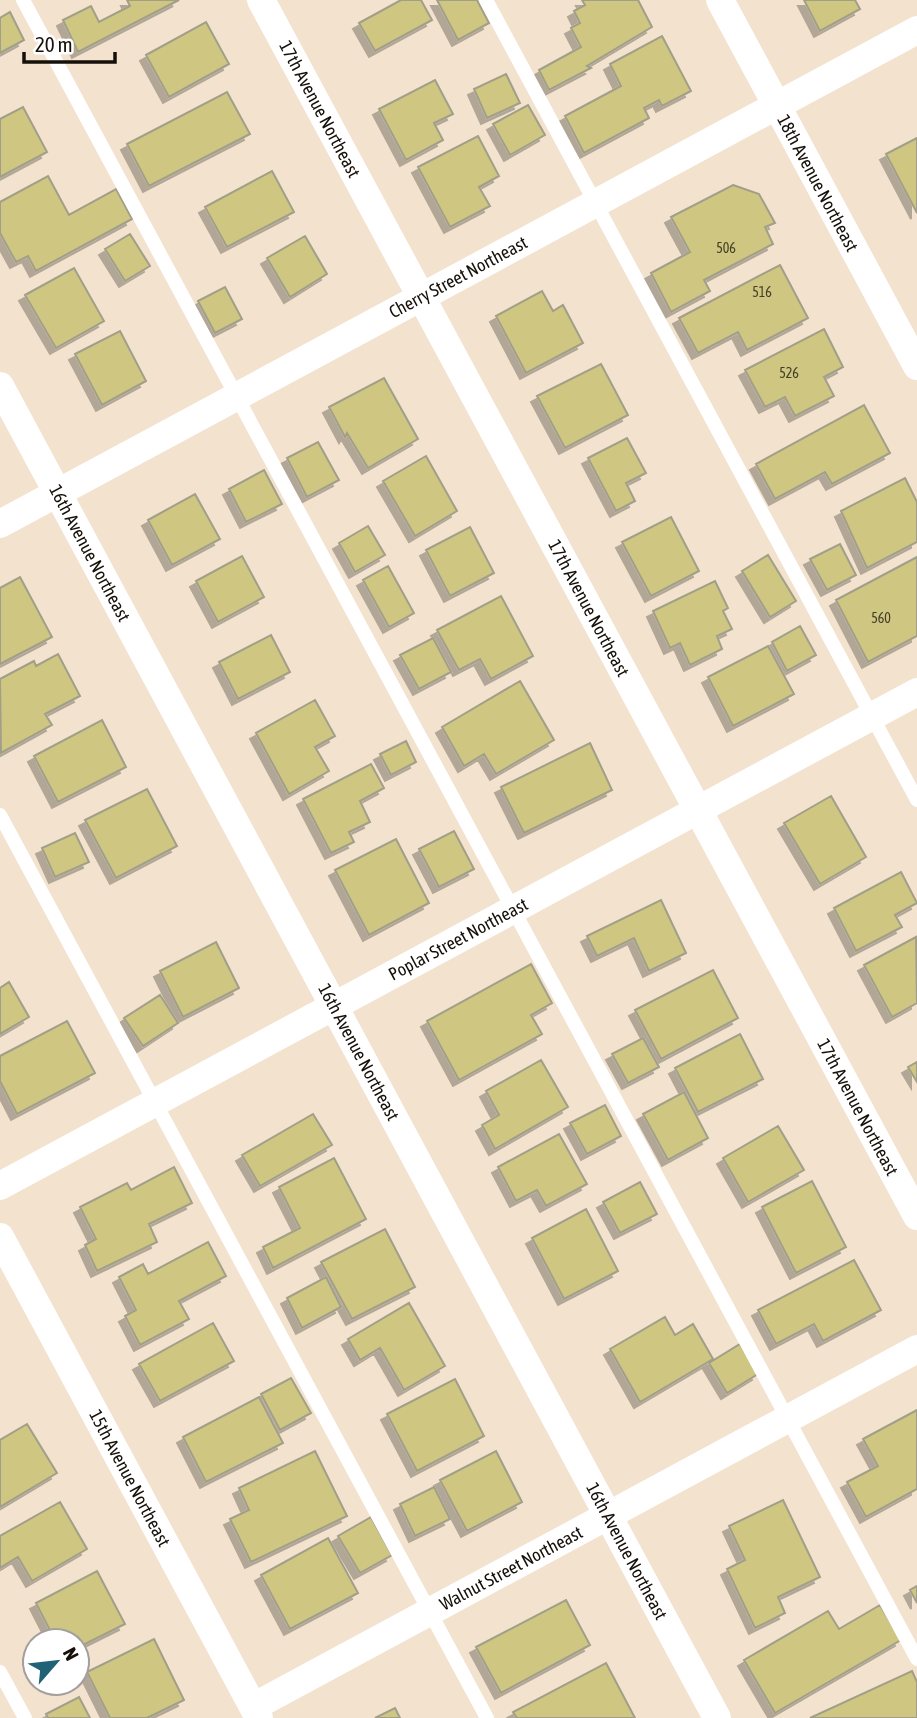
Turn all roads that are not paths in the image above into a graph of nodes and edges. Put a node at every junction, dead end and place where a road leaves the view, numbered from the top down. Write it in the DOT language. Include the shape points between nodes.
graph roads {
  1 [pos="23,0"];
  2 [pos="261,0"];
  3 [pos="486,0"];
  4 [pos="720,0"];
  5 [pos="917,30"];
  6 [pos="777,106"];
  7 [pos="595,203"];
  8 [pos="421,297"];
  9 [pos="917,366"];
  10 [pos="0,386"];
  11 [pos="237,397"];
  12 [pos="58,493"];
  13 [pos="0,524"];
  14 [pos="917,692"];
  15 [pos="872,716"];
  16 [pos="917,800"];
  17 [pos="698,810"];
  18 [pos="0,815"];
  19 [pos="513,909"];
  20 [pos="334,1006"];
  21 [pos="155,1102"];
  22 [pos="0,1186"];
  23 [pos="917,1216"];
  24 [pos="0,1237"];
  25 [pos="917,1349"];
  26 [pos="788,1419"];
  27 [pos="608,1515"];
  28 [pos="429,1612"];
  29 [pos="917,1659"];
  30 [pos="0,1672"];
  31 [pos="256,1712"];
  32 [pos="25,1718"];
  33 [pos="487,1718"];
  34 [pos="717,1718"];
  1 -- 11 [label="lane"];
  2 -- 8 [label="street, 17th Avenue Northeast"];
  3 -- 7 [label="lane"];
  4 -- 6 [label="street, 18th Avenue Northeast"];
  5 -- 6 [label="street, Cherry Street Northeast"];
  6 -- 7 [label="street, Cherry Street Northeast"];
  6 -- 9 [label="street, 18th Avenue Northeast"];
  7 -- 8 [label="street, Cherry Street Northeast"];
  7 -- 15 [label="lane"];
  8 -- 11 [label="street, Cherry Street Northeast"];
  8 -- 17 [label="street, 17th Avenue Northeast"];
  10 -- 12 [label="street, 16th Avenue Northeast"];
  11 -- 12 [label="street, Cherry Street Northeast"];
  11 -- 19 [label="lane"];
  12 -- 13 [label="street, Cherry Street Northeast"];
  12 -- 20 [label="street, 16th Avenue Northeast"];
  14 -- 15 [label="street, Poplar Street Northeast"];
  15 -- 16 [label="lane"];
  15 -- 17 [label="street, Poplar Street Northeast"];
  17 -- 19 [label="street, Poplar Street Northeast"];
  17 -- 23 [label="street, 17th Avenue Northeast"];
  18 -- 21 [label="lane"];
  19 -- 20 [label="street, Poplar Street Northeast"];
  19 -- 26 [label="lane"];
  20 -- 21 [label="street, Poplar Street Northeast"];
  20 -- 27 [label="street, 16th Avenue Northeast"];
  21 -- 22 [label="street, Poplar Street Northeast"];
  21 -- 28 [label="lane"];
  24 -- 31 [label="street, 15th Avenue Northeast"];
  25 -- 26 [label="street, Walnut Street Northeast"];
  26 -- 27 [label="street, Walnut Street Northeast"];
  26 -- 29 [label="lane"];
  27 -- 28 [label="street, Walnut Street Northeast"];
  27 -- 34 [label="street, 16th Avenue Northeast"];
  28 -- 31 [label="street, Walnut Street Northeast"];
  28 -- 33 [label="lane"];
  30 -- 32 [label="lane"];
}
